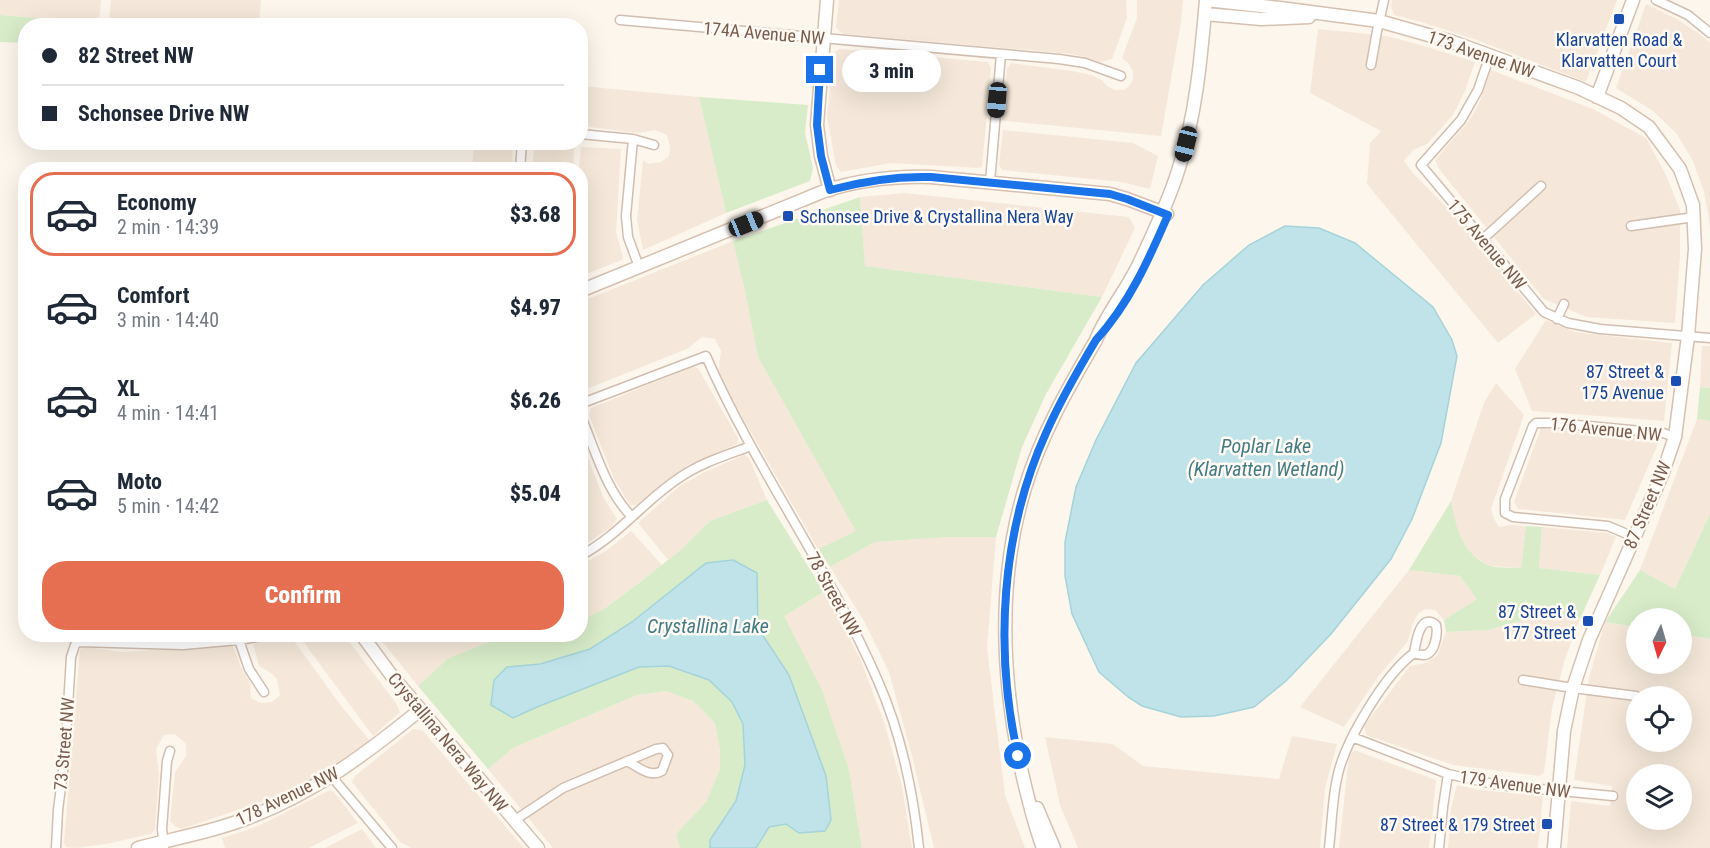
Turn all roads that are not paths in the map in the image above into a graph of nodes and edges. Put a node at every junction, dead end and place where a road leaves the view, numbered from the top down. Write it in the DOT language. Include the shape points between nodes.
graph roads {
  1 [pos="826,0"];
  2 [pos="1206,0"];
  3 [pos="1214,0"];
  4 [pos="1384,0"];
  5 [pos="1633,0"];
  6 [pos="1656,0"];
  7 [pos="1209,14"];
  8 [pos="1341,16"];
  9 [pos="620,20"];
  10 [pos="1379,21"];
  11 [pos="1710,33"];
  12 [pos="823,39"];
  13 [pos="1001,54"];
  14 [pos="1490,55"];
  15 [pos="1371,65"];
  16 [pos="1121,76"];
  17 [pos="1597,97"];
  18 [pos="588,135"];
  19 [pos="633,139"];
  20 [pos="654,144"];
  21 [pos="990,182"];
  22 [pos="1541,186"];
  23 [pos="830,190"];
  24 [pos="1165,213"];
  25 [pos="1694,217"];
  26 [pos="1631,226"];
  27 [pos="1483,239"];
  28 [pos="639,267"];
  29 [pos="588,288"];
  30 [pos="1564,304"];
  31 [pos="1557,319"];
  32 [pos="1688,336"];
  33 [pos="1710,339"];
  34 [pos="588,401"];
  35 [pos="588,434"];
  36 [pos="1675,437"];
  37 [pos="751,446"];
  38 [pos="632,517"];
  39 [pos="1634,537"];
  40 [pos="588,551"];
  41 [pos="78,642"];
  42 [pos="78,642"];
  43 [pos="207,642"];
  44 [pos="240,642"];
  45 [pos="367,642"];
  46 [pos="1414,653"];
  47 [pos="1523,680"];
  48 [pos="1573,688"];
  49 [pos="264,692"];
  50 [pos="1626,695"];
  51 [pos="420,710"];
  52 [pos="1352,737"];
  53 [pos="170,751"];
  54 [pos="627,761"];
  55 [pos="1022,771"];
  56 [pos="1448,774"];
  57 [pos="333,777"];
  58 [pos="1558,790"];
  59 [pos="1613,796"];
  60 [pos="514,820"];
  61 [pos="163,845"];
  62 [pos="56,848"];
  63 [pos="138,848"];
  64 [pos="392,848"];
  65 [pos="537,848"];
  66 [pos="919,848"];
  67 [pos="1043,848"];
  68 [pos="1054,848"];
  69 [pos="1329,848"];
  70 [pos="1439,848"];
  71 [pos="1554,848"];
  1 -- 12 [label="street"];
  2 -- 3 [label="street, 173 Avenue NW"];
  2 -- 7 [label="street"];
  3 -- 7 [label="street"];
  3 -- 8 [label="street, 173 Avenue NW"];
  4 -- 10 [label="street"];
  5 -- 17 [label="street"];
  6 -- 11 [label="street" via="1688,15"];
  7 -- 8 [label="street, 173 Avenue NW" via="1261,19"];
  7 -- 24 [label="street" via="1190,128"];
  8 -- 10 [label="street, 173 Avenue NW"];
  9 -- 12 [label="street, 174A Avenue NW"];
  10 -- 14 [label="street, 173 Avenue NW"];
  10 -- 15 [label="street"];
  12 -- 13 [label="street, 174A Avenue NW"];
  12 -- 23 [label="street" via="817,125"];
  13 -- 16 [label="street, 174A Avenue NW" via="1078,62"];
  13 -- 21 [label="street"];
  14 -- 17 [label="street, 173 Avenue NW"];
  14 -- 27 [label="street, 175 Avenue NW" via="1478,90 1461,120 1421,165"];
  17 -- 25 [label="street, 173 Avenue NW" via="1649,127 1680,169 1694,205"];
  18 -- 19 [label="street"];
  19 -- 20 [label="street"];
  19 -- 28 [label="street" via="626,216 628,237"];
  21 -- 23 [label="street" via="910,176"];
  21 -- 24 [label="street" via="1110,194"];
  22 -- 27 [label="street"];
  23 -- 28 [label="street"];
  24 -- 55 [label="street" via="1046,432 1024,490 1008,578 1005,641 1009,706"];
  25 -- 26 [label="street"];
  25 -- 32 [label="street, 87 Street NW"];
  27 -- 31 [label="street, 175 Avenue NW" via="1544,312"];
  28 -- 29 [label="street"];
  30 -- 31 [label="street"];
  31 -- 32 [label="street, 175 Avenue NW" via="1599,329"];
  32 -- 33 [label="street, 175 Avenue NW"];
  32 -- 36 [label="street, 87 Street NW"];
  34 -- 37 [label="street, 78 Street NW" via="706,356"];
  35 -- 38 [label="street" via="609,485"];
  36 -- 39 [label="street, 87 Street NW"];
  36 -- 39 [label="street, 176 Avenue NW" via="1556,423 1536,423 1530,434 1505,499 1505,513 1608,526"];
  37 -- 38 [label="street" via="678,478"];
  37 -- 66 [label="street, 78 Street NW" via="879,682 907,770"];
  38 -- 40 [label="street"];
  39 -- 48 [label="street, 87 Street NW" via="1589,640"];
  41 -- 43 [label="street, 73 Street NW"];
  42 -- 62 [label="street, 73 Street NW" via="71,657"];
  44 -- 49 [label="street" via="249,669"];
  45 -- 51 [label="street, Crystallina Nera Way NW"];
  46 -- 52 [label="street" via="1380,690"];
  47 -- 48 [label="street"];
  48 -- 50 [label="street"];
  48 -- 58 [label="street, 87 Street NW"];
  51 -- 57 [label="street, 178 Avenue NW"];
  51 -- 60 [label="street, Crystallina Nera Way NW"];
  52 -- 56 [label="street, 179 Avenue NW"];
  52 -- 69 [label="street" via="1338,777"];
  53 -- 61 [label="street" via="162,816"];
  54 -- 60 [label="street" via="563,788"];
  55 -- 67 [label="street"];
  55 -- 68 [label="street"];
  56 -- 58 [label="street, 179 Avenue NW" via="1498,785"];
  56 -- 70 [label="street"];
  57 -- 61 [label="street, 178 Avenue NW" via="253,816"];
  57 -- 64 [label="street"];
  58 -- 59 [label="street, 179 Avenue NW"];
  58 -- 71 [label="street, 87 Street NW"];
  60 -- 65 [label="street, Crystallina Nera Way NW"];
  61 -- 63 [label="street, 178 Avenue NW"];
}
